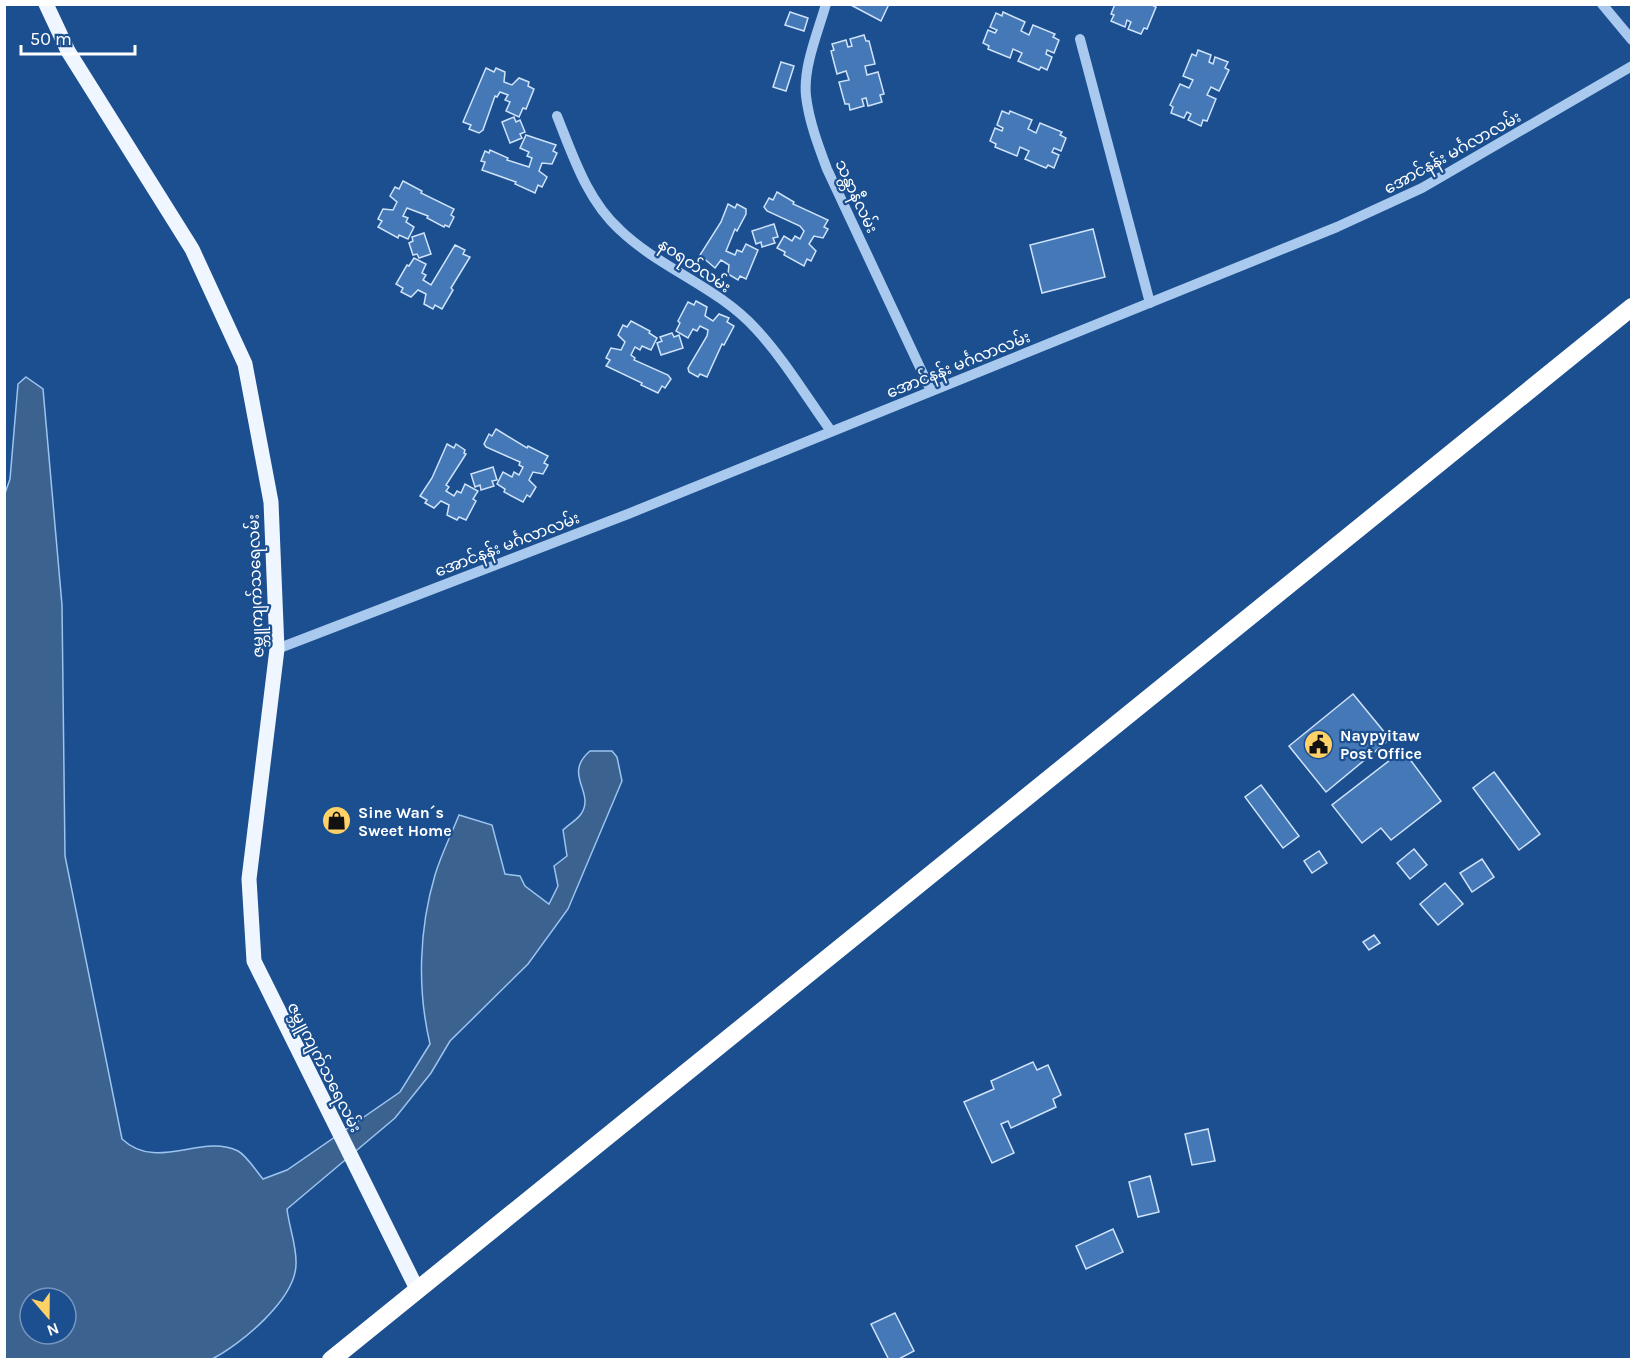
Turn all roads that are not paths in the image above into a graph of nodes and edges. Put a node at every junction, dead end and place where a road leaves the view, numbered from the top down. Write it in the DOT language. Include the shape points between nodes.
graph roads {
  1 [pos="46,4"];
  2 [pos="826,4"];
  3 [pos="1602,4"];
  4 [pos="1080,39"];
  5 [pos="1632,40"];
  6 [pos="1632,66"];
  7 [pos="557,116"];
  8 [pos="1150,303"];
  9 [pos="1632,307"];
  10 [pos="931,391"];
  11 [pos="831,431"];
  12 [pos="277,649"];
  13 [pos="417,1289"];
  14 [pos="331,1359"];
  1 -- 12 [label="main road, ဇမ္ဘူကျက်သရေလမ်း" via="68,51 192,249 245,364 270,502"];
  2 -- 10 [label="street, သန္တာနီလမ်း" via="811,54 806,94 814,132 827,169"];
  3 -- 5 [label="street"];
  4 -- 8 [label="street"];
  6 -- 8 [label="street, အောင်နန်း မင်္ဂလာလမ်း" via="1422,188"];
  7 -- 11 [label="street, နဝရတ်လမ်း" via="596,203 620,231 715,295 756,328"];
  8 -- 10 [label="street, အောင်နန်း မင်္ဂလာလမ်း"];
  9 -- 13 [label="highway"];
  10 -- 11 [label="street, အောင်နန်း မင်္ဂလာလမ်း"];
  11 -- 12 [label="street, အောင်နန်း မင်္ဂလာလမ်း"];
  12 -- 13 [label="main road, ဇမ္ဘူကျက်သရေလမ်း" via="249,879 254,961"];
  13 -- 14 [label="highway"];
}
